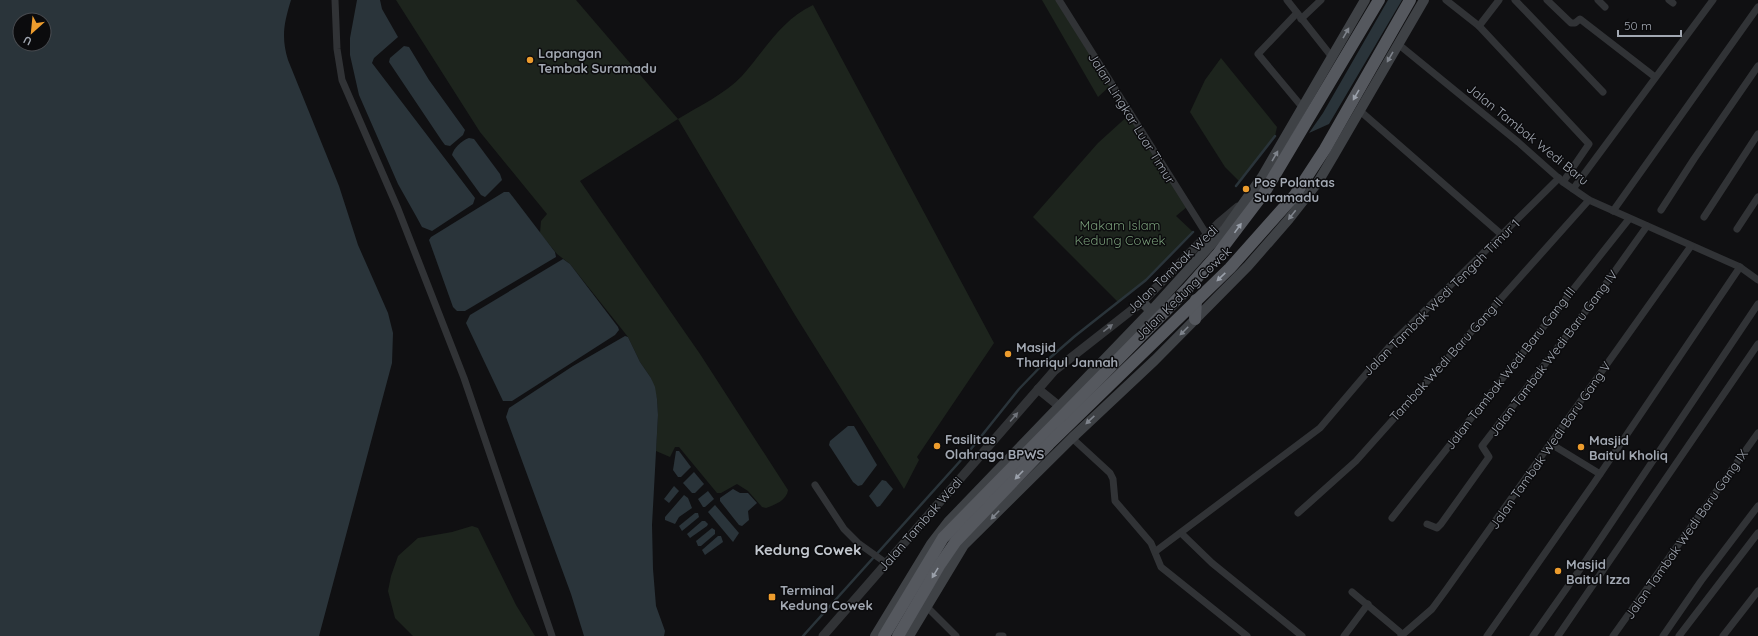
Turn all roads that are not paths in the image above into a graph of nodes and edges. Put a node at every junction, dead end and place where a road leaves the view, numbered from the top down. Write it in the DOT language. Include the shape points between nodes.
graph roads {
  1 [pos="334,0"];
  2 [pos="1059,0"];
  3 [pos="1287,0"];
  4 [pos="1321,0"];
  5 [pos="1365,0"];
  6 [pos="1379,0"];
  7 [pos="1410,0"];
  8 [pos="1424,0"];
  9 [pos="1446,0"];
  10 [pos="1499,0"];
  11 [pos="1515,0"];
  12 [pos="1547,0"];
  13 [pos="1598,0"];
  14 [pos="1713,0"];
  15 [pos="1605,7"];
  16 [pos="1758,7"];
  17 [pos="1299,16"];
  18 [pos="1479,26"];
  19 [pos="1398,44"];
  20 [pos="1332,57"];
  21 [pos="1758,66"];
  22 [pos="1655,78"];
  23 [pos="1603,92"];
  24 [pos="1303,108"];
  25 [pos="1359,110"];
  26 [pos="1292,133"];
  27 [pos="1758,134"];
  28 [pos="1561,180"];
  29 [pos="1574,187"];
  30 [pos="1758,197"];
  31 [pos="1246,200"];
  32 [pos="1589,200"];
  33 [pos="1662,210"];
  34 [pos="1613,211"];
  35 [pos="1704,217"];
  36 [pos="1629,219"];
  37 [pos="1647,226"];
  38 [pos="1737,229"];
  39 [pos="1207,235"];
  40 [pos="1502,235"];
  41 [pos="1691,246"];
  42 [pos="1740,266"];
  43 [pos="1758,280"];
  44 [pos="1196,300"];
  45 [pos="1142,302"];
  46 [pos="1758,304"];
  47 [pos="1151,311"];
  48 [pos="1195,319"];
  49 [pos="1758,344"];
  50 [pos="1038,389"];
  51 [pos="1059,406"];
  52 [pos="1758,433"];
  53 [pos="1072,438"];
  54 [pos="1551,444"];
  55 [pos="1600,474"];
  56 [pos="815,485"];
  57 [pos="1758,506"];
  58 [pos="1298,513"];
  59 [pos="1392,518"];
  60 [pos="1427,524"];
  61 [pos="1181,532"];
  62 [pos="1758,533"];
  63 [pos="1156,551"];
  64 [pos="883,561"];
  65 [pos="1758,591"];
  66 [pos="1352,592"];
  67 [pos="1368,604"];
  68 [pos="926,606"];
  69 [pos="1402,635"];
  70 [pos="552,636"];
  71 [pos="823,636"];
  72 [pos="875,636"];
  73 [pos="884,636"];
  74 [pos="898,636"];
  75 [pos="909,636"];
  76 [pos="956,636"];
  77 [pos="999,636"];
  78 [pos="1003,636"];
  79 [pos="1247,636"];
  80 [pos="1302,636"];
  81 [pos="1344,636"];
  82 [pos="1487,636"];
  83 [pos="1533,636"];
  84 [pos="1558,636"];
  85 [pos="1613,636"];
  86 [pos="1663,636"];
  87 [pos="1679,636"];
  88 [pos="1723,636"];
  1 -- 70 [label="street" via="342,80 398,209 461,371"];
  2 -- 39 [label="street, Jalan Lingkar Luar Timur"];
  3 -- 17 [label="street"];
  4 -- 17 [label="street"];
  20 -- 5 [label="main road, Jalan Kedung Cowek, one-way"];
  6 -- 26 [label="highway, Jalan Kedung Cowek" via="1308,121"];
  7 -- 44 [label="highway, Jalan Kedung Cowek, one-way" via="1325,149 1295,195 1257,240"];
  8 -- 19 [label="main road, Jalan Kedung Cowek"];
  9 -- 18 [label="street"];
  10 -- 18 [label="street"];
  11 -- 23 [label="street"];
  12 -- 22 [label="street" via="1571,23 1580,19"];
  13 -- 15 [label="street"];
  14 -- 22 [label="street"];
  16 -- 34 [label="street"];
  17 -- 20 [label="street"];
  17 -- 24 [label="street" via="1258,54"];
  18 -- 28 [label="street, Jalan Tambak Wedi Tengah Timur 1" via="1589,144"];
  19 -- 25 [label="main road, Jalan Kedung Cowek, one-way"];
  19 -- 28 [label="street, Jalan Tambak Wedi Baru"];
  20 -- 24 [label="main road, Jalan Kedung Cowek"];
  21 -- 33 [label="street"];
  22 -- 29 [label="street"];
  24 -- 26 [label="main road, Jalan Kedung Cowek"];
  25 -- 40 [label="street"];
  25 -- 48 [label="main road, Jalan Kedung Cowek, one-way" via="1318,182 1289,219 1248,266"];
  31 -- 26 [label="main road, Jalan Kedung Cowek, one-way"];
  73 -- 26 [label="highway, Jalan Kedung Cowek, one-way" via="943,538 1188,288 1217,255 1264,193"];
  27 -- 35 [label="street"];
  28 -- 29 [label="street, Jalan Tambak Wedi Baru"];
  28 -- 40 [label="street, Jalan Tambak Wedi Tengah Timur 1"];
  29 -- 32 [label="street, Jalan Tambak Wedi Baru"];
  30 -- 38 [label="street"];
  31 -- 39 [label="street, Jalan Tambak Wedi"];
  31 -- 47 [label="main road, Jalan Kedung Cowek" via="1210,247"];
  32 -- 34 [label="street, Jalan Tambak Wedi Baru"];
  32 -- 58 [label="street, Tambak Wedi Baru Gang II" via="1356,461"];
  34 -- 36 [label="street, Jalan Tambak Wedi Baru"];
  36 -- 37 [label="street, Jalan Tambak Wedi Baru"];
  36 -- 59 [label="street, Jalan Tambak Wedi Baru Gang III"];
  37 -- 41 [label="street, Jalan Tambak Wedi Baru"];
  37 -- 60 [label="street, Jalan Tambak Wedi Baru Gang IV" via="1595,299 1482,447 1489,457 1441,524 1437,528"];
  39 -- 45 [label="street, Jalan Tambak Wedi"];
  40 -- 61 [label="street, Jalan Tambak Wedi Tengah Timur 1" via="1394,341 1320,428"];
  41 -- 42 [label="street, Jalan Tambak Wedi Baru"];
  41 -- 54 [label="street, Jalan Tambak Wedi Baru Gang V"];
  42 -- 43 [label="street, Jalan Tambak Wedi Baru"];
  42 -- 55 [label="street"];
  44 -- 48 [label="highway"];
  44 -- 74 [label="highway, Jalan Kedung Cowek, one-way" via="1049,444 956,541"];
  45 -- 47 [label="main road"];
  50 -- 45 [label="street, Jalan Tambak Wedi, one-way" via="1054,371"];
  46 -- 83 [label="street"];
  47 -- 51 [label="main road, Jalan Kedung Cowek"];
  48 -- 53 [label="main road, Jalan Kedung Cowek, one-way"];
  49 -- 84 [label="street"];
  50 -- 51 [label="street"];
  64 -- 50 [label="street, Jalan Tambak Wedi, one-way"];
  51 -- 72 [label="main road, Jalan Kedung Cowek" via="938,534"];
  52 -- 85 [label="street, Jalan Tambak Wedi Baru Gang IX"];
  53 -- 63 [label="street" via="1110,473 1115,501"];
  53 -- 68 [label="main road, one-way" via="964,546"];
  54 -- 55 [label="street"];
  54 -- 69 [label="street, Jalan Tambak Wedi Baru Gang V" via="1432,608"];
  55 -- 82 [label="street"];
  56 -- 64 [label="street" via="844,529"];
  57 -- 86 [label="street"];
  61 -- 63 [label="street, Jalan Tambak Wedi Tengah Timur 1"];
  61 -- 80 [label="street" via="1212,563"];
  62 -- 87 [label="street"];
  63 -- 79 [label="street" via="1159,562 1166,571"];
  64 -- 71 [label="street, Jalan Tambak Wedi"];
  65 -- 88 [label="street"];
  66 -- 67 [label="street"];
  67 -- 69 [label="street"];
  67 -- 81 [label="street"];
  68 -- 75 [label="main road"];
  68 -- 76 [label="street"];
  77 -- 78 [label="street"];
}
